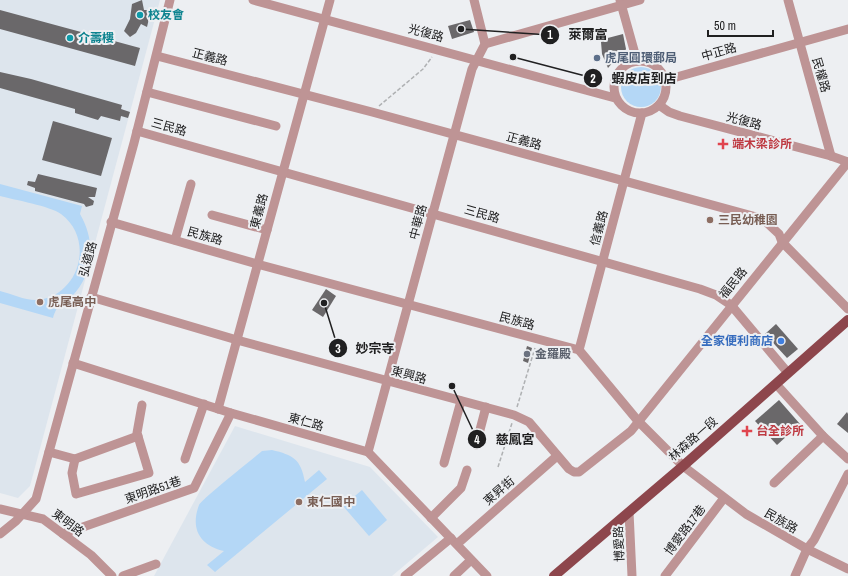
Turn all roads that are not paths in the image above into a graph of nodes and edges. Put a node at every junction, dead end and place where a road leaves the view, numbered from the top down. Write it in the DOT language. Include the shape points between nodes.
graph roads {
  1 [pos="170,0"];
  2 [pos="253,0"];
  3 [pos="330,0"];
  4 [pos="474,0"];
  5 [pos="640,0"];
  6 [pos="788,0"];
  7 [pos="621,3"];
  8 [pos="324,19"];
  9 [pos="848,29"];
  10 [pos="799,42"];
  11 [pos="484,44"];
  12 [pos="157,56"];
  13 [pos="477,60"];
  14 [pos="637,61"];
  15 [pos="666,80"];
  16 [pos="147,92"];
  17 [pos="304,94"];
  18 [pos="615,98"];
  19 [pos="659,106"];
  20 [pos="642,113"];
  21 [pos="276,126"];
  22 [pos="137,131"];
  23 [pos="454,135"];
  24 [pos="831,156"];
  25 [pos="848,162"];
  26 [pos="282,172"];
  27 [pos="624,181"];
  28 [pos="191,184"];
  29 [pos="433,213"];
  30 [pos="212,215"];
  31 [pos="111,222"];
  32 [pos="267,230"];
  33 [pos="175,240"];
  34 [pos="782,242"];
  35 [pos="602,262"];
  36 [pos="257,264"];
  37 [pos="91,297"];
  38 [pos="408,304"];
  39 [pos="731,305"];
  40 [pos="848,309"];
  41 [pos="848,320"];
  42 [pos="237,340"];
  43 [pos="578,350"];
  44 [pos="73,363"];
  45 [pos="788,373"];
  46 [pos="387,381"];
  47 [pos="776,384"];
  48 [pos="461,401"];
  49 [pos="204,404"];
  50 [pos="142,405"];
  51 [pos="486,407"];
  52 [pos="218,409"];
  53 [pos="231,413"];
  54 [pos="638,420"];
  55 [pos="138,436"];
  56 [pos="823,436"];
  57 [pos="476,445"];
  58 [pos="49,452"];
  59 [pos="368,452"];
  60 [pos="557,456"];
  61 [pos="75,459"];
  62 [pos="186,459"];
  63 [pos="848,459"];
  64 [pos="444,464"];
  65 [pos="683,466"];
  66 [pos="467,470"];
  67 [pos="848,474"];
  68 [pos="774,483"];
  69 [pos="724,498"];
  70 [pos="0,509"];
  71 [pos="629,512"];
  72 [pos="24,513"];
  73 [pos="431,518"];
  74 [pos="0,534"];
  75 [pos="63,534"];
  76 [pos="454,541"];
  77 [pos="807,549"];
  78 [pos="471,560"];
  79 [pos="156,564"];
  80 [pos="848,569"];
  81 [pos="112,576"];
  82 [pos="123,576"];
  83 [pos="405,576"];
  84 [pos="454,576"];
  85 [pos="487,576"];
  86 [pos="554,576"];
  87 [pos="632,576"];
  88 [pos="665,576"];
  89 [pos="795,576"];
  1 -- 12 [label="street, 弘道路"];
  2 -- 8 [label="street, 光復路"];
  3 -- 8 [label="street, 東義路"];
  4 -- 11 [label="street"];
  5 -- 7 [label="street"];
  6 -- 10 [label="street, 民權路"];
  7 -- 11 [label="street"];
  7 -- 14 [label="street"];
  8 -- 13 [label="street, 光復路"];
  8 -- 17 [label="street, 東義路"];
  9 -- 10 [label="street, 中正路"];
  10 -- 15 [label="street, 中正路"];
  10 -- 24 [label="street, 民權路"];
  11 -- 13 [label="street, 中華路"];
  12 -- 16 [label="street, 弘道路"];
  12 -- 17 [label="street, 正義路"];
  13 -- 18 [label="street, 光復路"];
  13 -- 23 [label="street, 中華路" via="472,69"];
  14 -- 15 [label="street" via="652,63 659,68"];
  14 -- 18 [label="street" via="627,64 615,77"];
  15 -- 19 [label="street" via="666,91"];
  16 -- 21 [label="street"];
  16 -- 22 [label="street, 弘道路"];
  17 -- 23 [label="street, 正義路"];
  17 -- 26 [label="street, 東義路"];
  18 -- 20 [label="street, 光復路" via="629,111"];
  19 -- 20 [label="street"];
  19 -- 24 [label="street, 光復路" via="680,116"];
  20 -- 27 [label="street, 信義路"];
  22 -- 26 [label="street, 三民路"];
  22 -- 31 [label="street, 弘道路"];
  23 -- 27 [label="street, 正義路"];
  23 -- 29 [label="street, 中華路"];
  24 -- 25 [label="street, 光復路"];
  25 -- 34 [label="street, 福民路"];
  26 -- 29 [label="street, 三民路"];
  26 -- 32 [label="street, 東義路"];
  27 -- 34 [label="street, 正義路" via="763,219 779,234"];
  27 -- 35 [label="street, 信義路"];
  28 -- 33 [label="street"];
  29 -- 35 [label="street, 三民路"];
  29 -- 38 [label="street, 中華路"];
  30 -- 32 [label="street"];
  31 -- 33 [label="street, 民族路"];
  31 -- 37 [label="street, 弘道路"];
  32 -- 36 [label="street, 東義路"];
  33 -- 36 [label="street, 民族路"];
  34 -- 39 [label="street, 福民路"];
  34 -- 40 [label="street, 正義路"];
  35 -- 39 [label="street, 三民路" via="700,289 716,295"];
  35 -- 43 [label="street, 信義路"];
  36 -- 38 [label="street, 民族路"];
  36 -- 42 [label="street, 東義路"];
  37 -- 42 [label="street, 東興路"];
  37 -- 44 [label="street, 弘道路"];
  38 -- 43 [label="street, 民族路"];
  38 -- 46 [label="street, 中華路"];
  39 -- 45 [label="street, 三民路"];
  39 -- 54 [label="street, 福民路"];
  41 -- 45 [label="main road, 林森路一段"];
  42 -- 46 [label="street, 東興路"];
  42 -- 52 [label="street, 東義路"];
  43 -- 54 [label="street, 民族路"];
  44 -- 49 [label="street, 東仁路"];
  44 -- 58 [label="street, 弘道路"];
  45 -- 47 [label="main road, 林森路一段"];
  46 -- 48 [label="street, 東興路"];
  46 -- 59 [label="street, 中華路"];
  47 -- 56 [label="street"];
  47 -- 65 [label="main road, 林森路一段"];
  48 -- 51 [label="street, 東興路"];
  48 -- 64 [label="street"];
  49 -- 52 [label="street, 東仁路"];
  49 -- 62 [label="street"];
  50 -- 55 [label="street"];
  51 -- 57 [label="street"];
  51 -- 60 [label="street, 東興路" via="529,422"];
  52 -- 53 [label="street, 東仁路"];
  53 -- 59 [label="street, 東仁路"];
  53 -- 75 [label="street, 東明路51巷" via="194,488"];
  54 -- 60 [label="street, 東興路" via="631,431 579,472 569,469"];
  54 -- 65 [label="street, 民族路"];
  55 -- 61 [label="street"];
  55 -- 61 [label="street" via="149,473 76,494 72,473"];
  56 -- 63 [label="street"];
  56 -- 68 [label="street"];
  58 -- 61 [label="street"];
  58 -- 72 [label="street, 弘道路" via="36,499"];
  59 -- 73 [label="street"];
  60 -- 76 [label="street, 東昇街"];
  65 -- 69 [label="street, 民族路"];
  65 -- 71 [label="main road, 林森路一段"];
  66 -- 73 [label="street" via="461,488"];
  67 -- 77 [label="street"];
  69 -- 77 [label="street, 民族路" via="746,514"];
  69 -- 88 [label="street, 博愛路17巷"];
  70 -- 72 [label="street, 東明路"];
  71 -- 86 [label="main road, 林森路一段"];
  71 -- 87 [label="street, 博愛路"];
  72 -- 74 [label="street, 弘道路"];
  72 -- 75 [label="street, 東明路" via="43,519"];
  73 -- 76 [label="street"];
  75 -- 81 [label="street, 東明路"];
  76 -- 78 [label="street"];
  76 -- 83 [label="street, 東昇街"];
  77 -- 80 [label="street, 民族路"];
  77 -- 89 [label="street"];
  78 -- 84 [label="street"];
  78 -- 85 [label="street"];
  79 -- 82 [label="street"];
}
